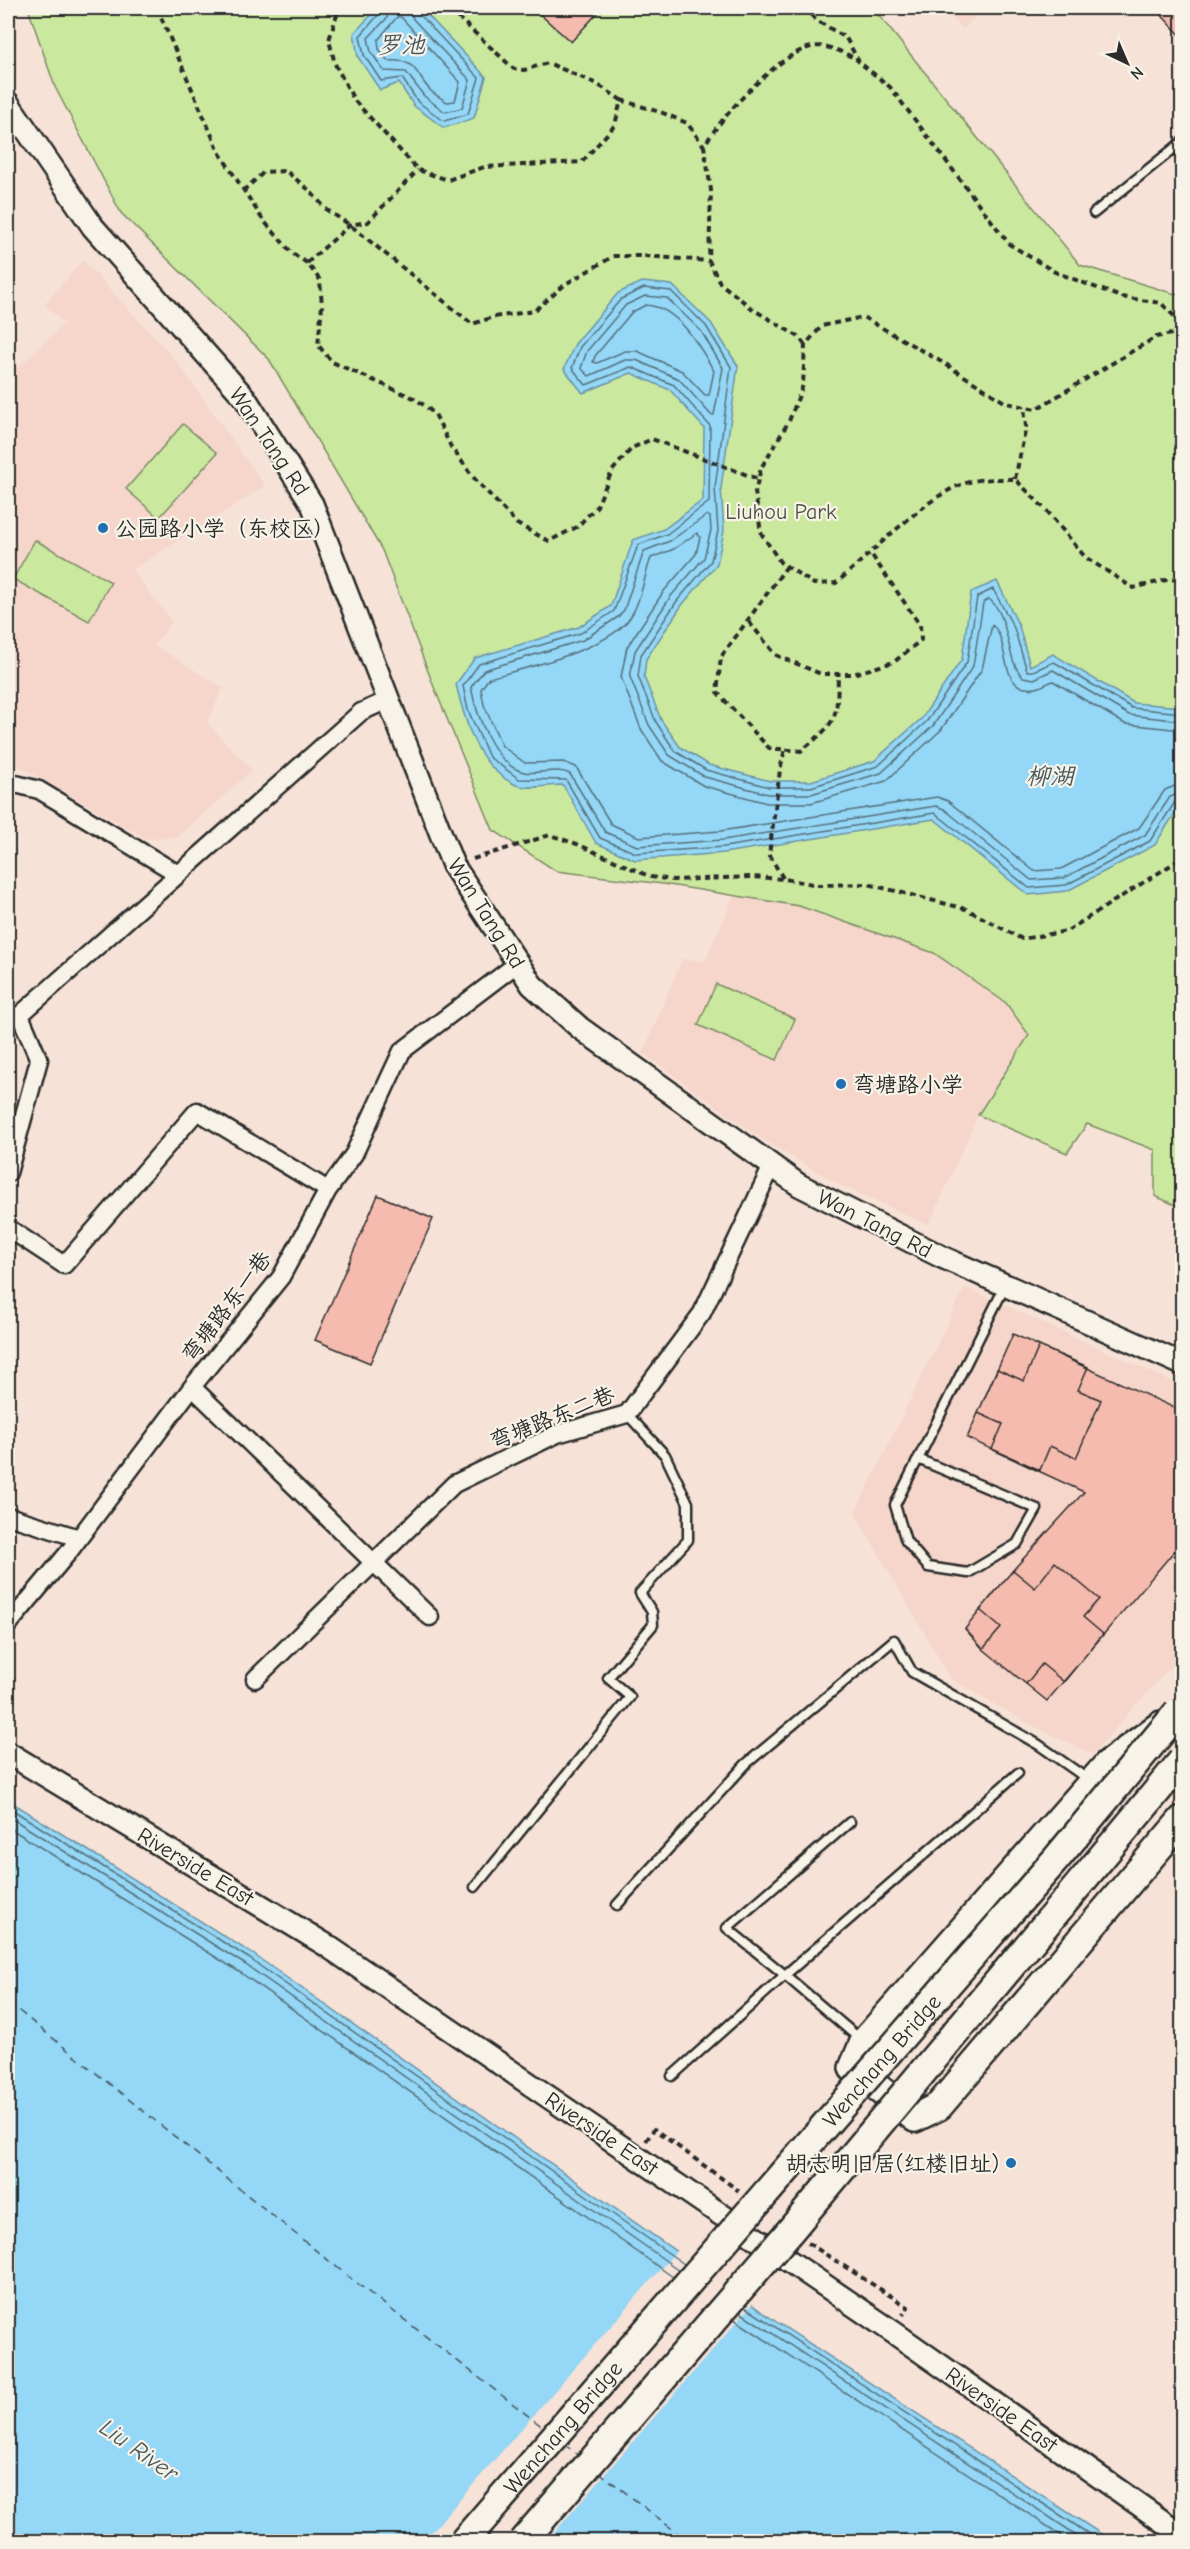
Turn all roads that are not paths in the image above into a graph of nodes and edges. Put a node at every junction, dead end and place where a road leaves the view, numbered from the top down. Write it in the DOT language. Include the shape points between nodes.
graph roads {
  1 [pos="8,104"];
  2 [pos="1182,142"];
  3 [pos="1094,213"];
  4 [pos="390,699"];
  5 [pos="8,782"];
  6 [pos="178,874"];
  7 [pos="518,963"];
  8 [pos="14,1014"];
  9 [pos="772,1166"];
  10 [pos="8,1173"];
  11 [pos="328,1190"];
  12 [pos="8,1228"];
  13 [pos="1005,1285"];
  14 [pos="1182,1364"];
  15 [pos="192,1387"];
  16 [pos="627,1414"];
  17 [pos="918,1459"];
  18 [pos="8,1516"];
  19 [pos="80,1538"];
  20 [pos="375,1563"];
  21 [pos="430,1617"];
  22 [pos="8,1625"];
  23 [pos="255,1679"];
  24 [pos="1180,1710"];
  25 [pos="8,1753"];
  26 [pos="1182,1761"];
  27 [pos="1018,1773"];
  28 [pos="1092,1782"];
  29 [pos="1182,1820"];
  30 [pos="850,1822"];
  31 [pos="475,1887"];
  32 [pos="617,1905"];
  33 [pos="785,1975"];
  34 [pos="864,2042"];
  35 [pos="672,2076"];
  36 [pos="1182,2535"];
  37 [pos="463,2541"];
  38 [pos="522,2541"];
  1 -- 4 [label="street, Wan Tang Rd" via="93,227 245,398 312,504"];
  2 -- 3 [label="lane"];
  4 -- 6 [label="street" via="361,712"];
  4 -- 7 [label="street, Wan Tang Rd" via="453,865"];
  5 -- 6 [label="street" via="39,790"];
  6 -- 8 [label="street"];
  7 -- 9 [label="street, Wan Tang Rd" via="532,985 580,1028"];
  7 -- 11 [label="street, 弯塘路东一巷" via="402,1051 354,1154"];
  8 -- 10 [label="street" via="39,1059"];
  9 -- 13 [label="street, Wan Tang Rd" via="799,1185"];
  9 -- 16 [label="street, 弯塘路东二巷" via="702,1313"];
  11 -- 12 [label="street" via="197,1111 64,1264"];
  11 -- 15 [label="street, 弯塘路东一巷" via="281,1277"];
  13 -- 14 [label="street, Wan Tang Rd"];
  13 -- 17 [label="lane"];
  15 -- 19 [label="street, 弯塘路东一巷"];
  15 -- 20 [label="street"];
  16 -- 20 [label="street, 弯塘路东二巷" via="556,1434 454,1484"];
  16 -- 31 [label="lane" via="665,1455 688,1503 688,1540 640,1593 652,1612 653,1625 608,1678 630,1697"];
  17 -- 17 [label="lane" via="895,1505 906,1541 928,1567 968,1573 1017,1544 1037,1509"];
  18 -- 19 [label="street"];
  19 -- 22 [label="street, 弯塘路东一巷"];
  20 -- 21 [label="street"];
  20 -- 23 [label="street, 弯塘路东二巷"];
  24 -- 28 [label="main road" via="1108,1764"];
  24 -- 37 [label="main road, Wenchang Bridge, bridge" via="1057,1858"];
  25 -- 36 [label="street, Riverside East" via="326,1945 893,2332"];
  26 -- 38 [label="main road, Wenchang Bridge, bridge" via="790,2231"];
  27 -- 33 [label="lane"];
  28 -- 32 [label="lane" via="1039,1745 912,1672 894,1640 746,1764"];
  28 -- 34 [label="main road"];
  29 -- 34 [label="main road" via="939,2106 915,2118 853,2068"];
  30 -- 33 [label="lane" via="727,1928"];
  33 -- 34 [label="lane"];
  33 -- 35 [label="lane"];
}
